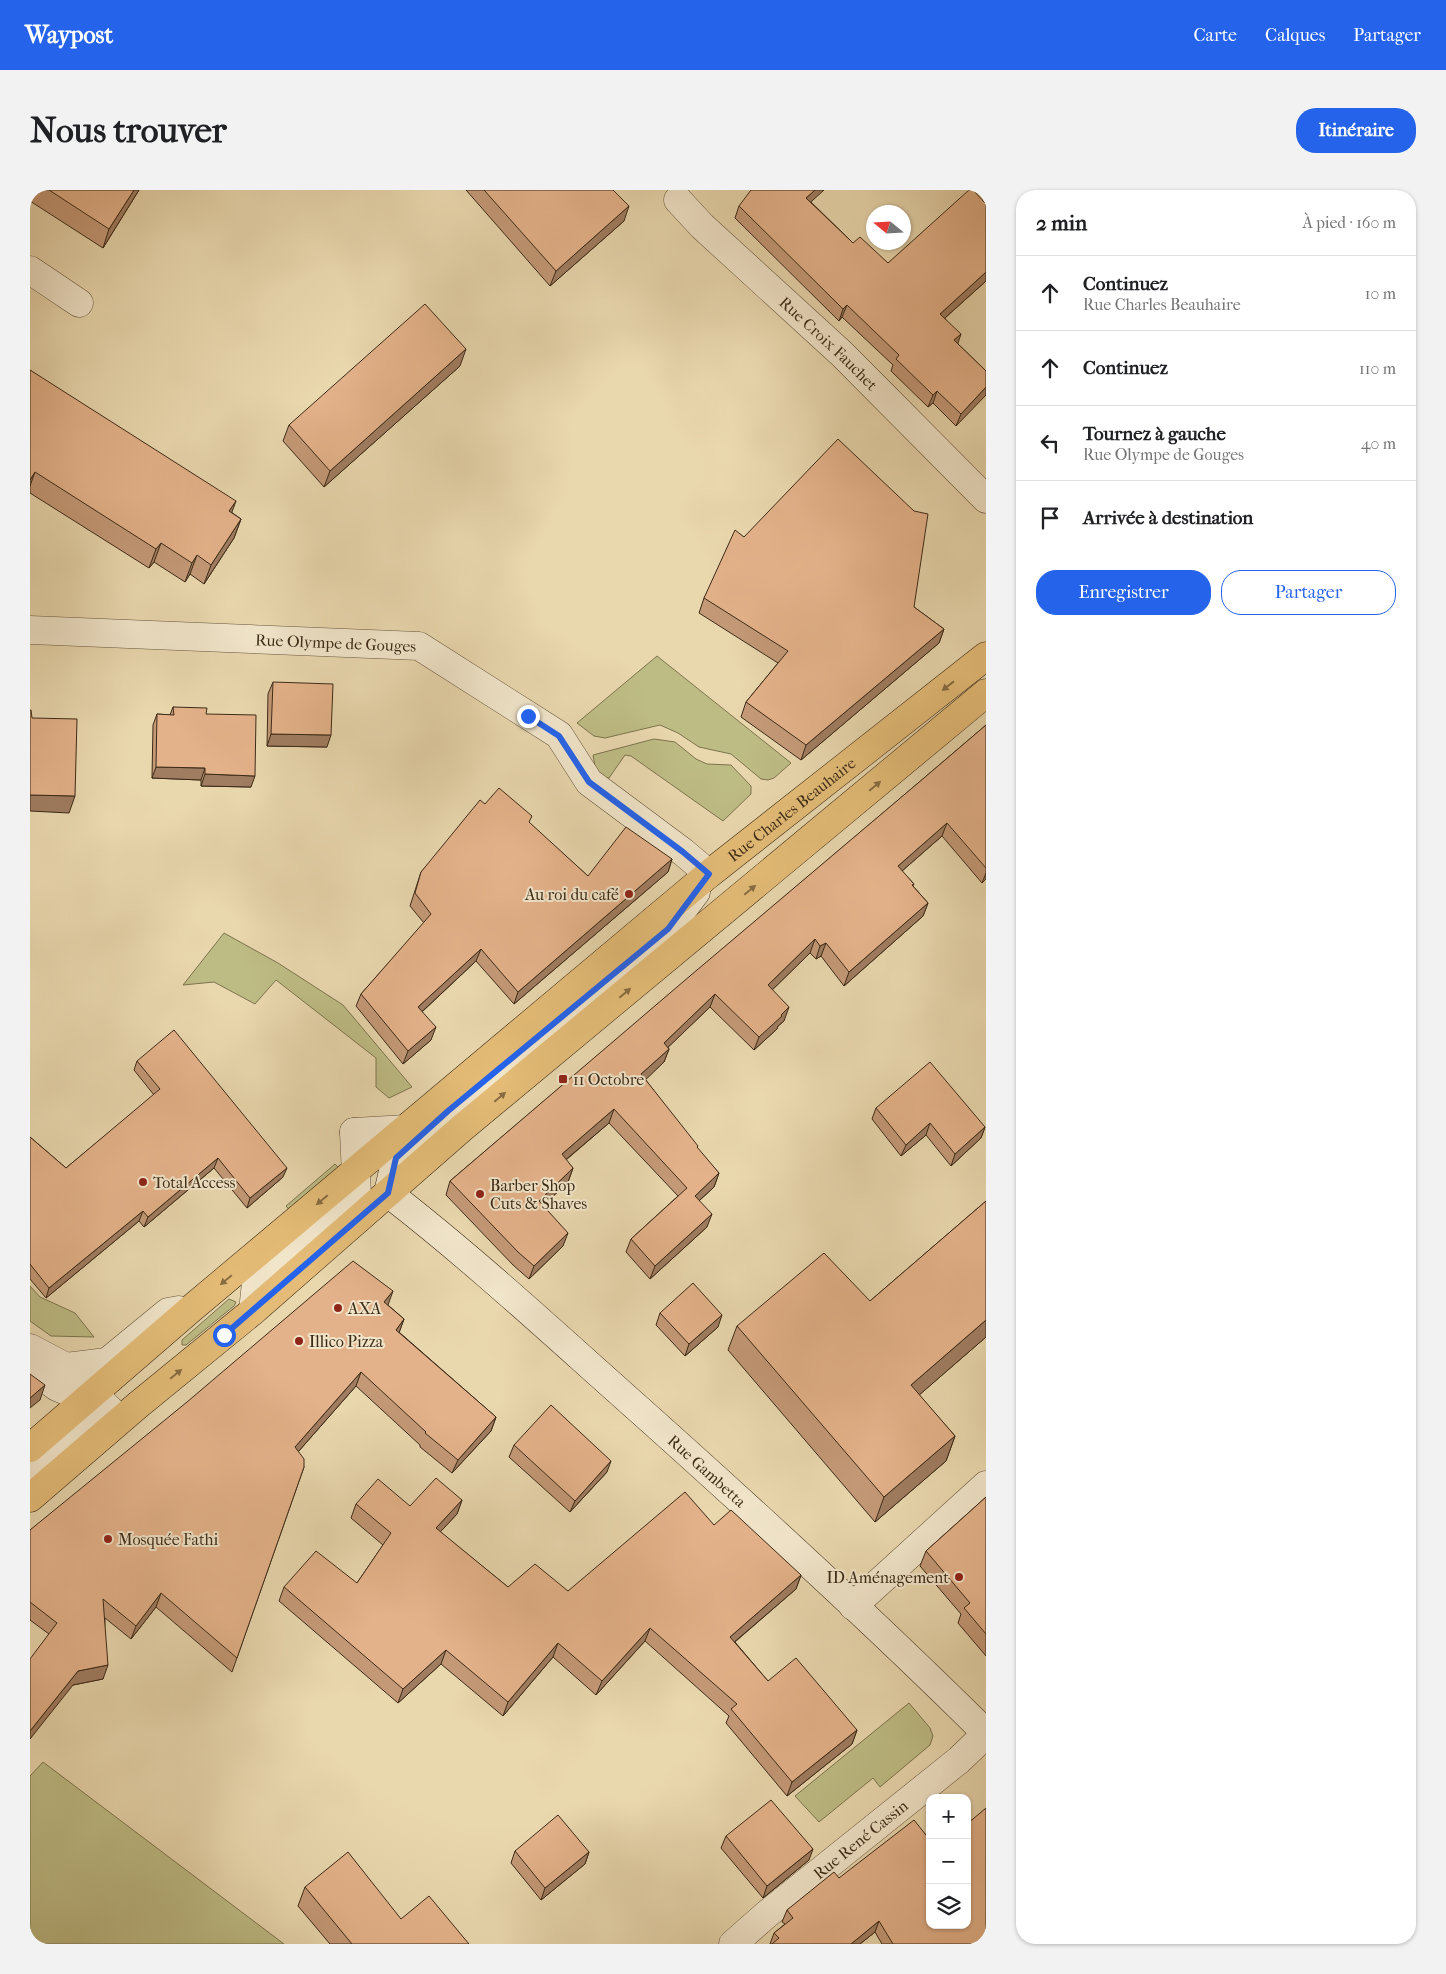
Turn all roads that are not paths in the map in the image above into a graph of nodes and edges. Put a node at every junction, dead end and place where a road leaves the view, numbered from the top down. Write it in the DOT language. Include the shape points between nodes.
graph roads {
  1 [pos="678,193"];
  2 [pos="30,270"];
  3 [pos="79,303"];
  4 [pos="986,499"];
  5 [pos="30,630"];
  6 [pos="986,656"];
  7 [pos="986,693"];
  8 [pos="709,874"];
  9 [pos="407,1129"];
  10 [pos="365,1164"];
  11 [pos="394,1188"];
  12 [pos="419,1217"];
  13 [pos="283,1259"];
  14 [pos="192,1308"];
  15 [pos="30,1348"];
  16 [pos="30,1367"];
  17 [pos="61,1377"];
  18 [pos="138,1404"];
  19 [pos="110,1410"];
  20 [pos="65,1418"];
  21 [pos="33,1446"];
  22 [pos="30,1478"];
  23 [pos="986,1485"];
  24 [pos="30,1498"];
  25 [pos="854,1606"];
  26 [pos="986,1734"];
  27 [pos="733,1944"];
  1 -- 4 [label="street, Rue Croix Fauchet" via="702,226 842,354"];
  2 -- 3 [label="street"];
  5 -- 8 [label="street, Rue Olympe de Gouges" via="419,646 559,736 589,782"];
  6 -- 8 [label="main road, Rue Charles Beauhaire, one-way"];
  11 -- 7 [label="main road, one-way"];
  8 -- 9 [label="main road, Rue Charles Beauhaire"];
  8 -- 11 [label="street" via="668,929 396,1158"];
  9 -- 10 [label="main road, Rue Charles Beauhaire"];
  9 -- 10 [label="street" via="354,1132"];
  10 -- 11 [label="street"];
  10 -- 13 [label="main road, Rue Charles Beauhaire"];
  11 -- 12 [label="street"];
  11 -- 12 [label="street"];
  11 -- 13 [label="main road"];
  12 -- 25 [label="street, Rue Gambetta" via="752,1510"];
  13 -- 14 [label="main road, one-way"];
  18 -- 13 [label="main road, one-way" via="253,1311"];
  14 -- 17 [label="street" via="168,1312 107,1362"];
  14 -- 20 [label="main road"];
  15 -- 17 [label="street"];
  16 -- 17 [label="street"];
  17 -- 19 [label="street"];
  17 -- 20 [label="street"];
  18 -- 19 [label="street"];
  18 -- 24 [label="main road"];
  19 -- 22 [label="street"];
  20 -- 21 [label="main road"];
  23 -- 25 [label="street"];
  25 -- 26 [label="street, Rue Gambetta"];
  26 -- 27 [label="street, Rue René Cassin" via="959,1760"];
}
